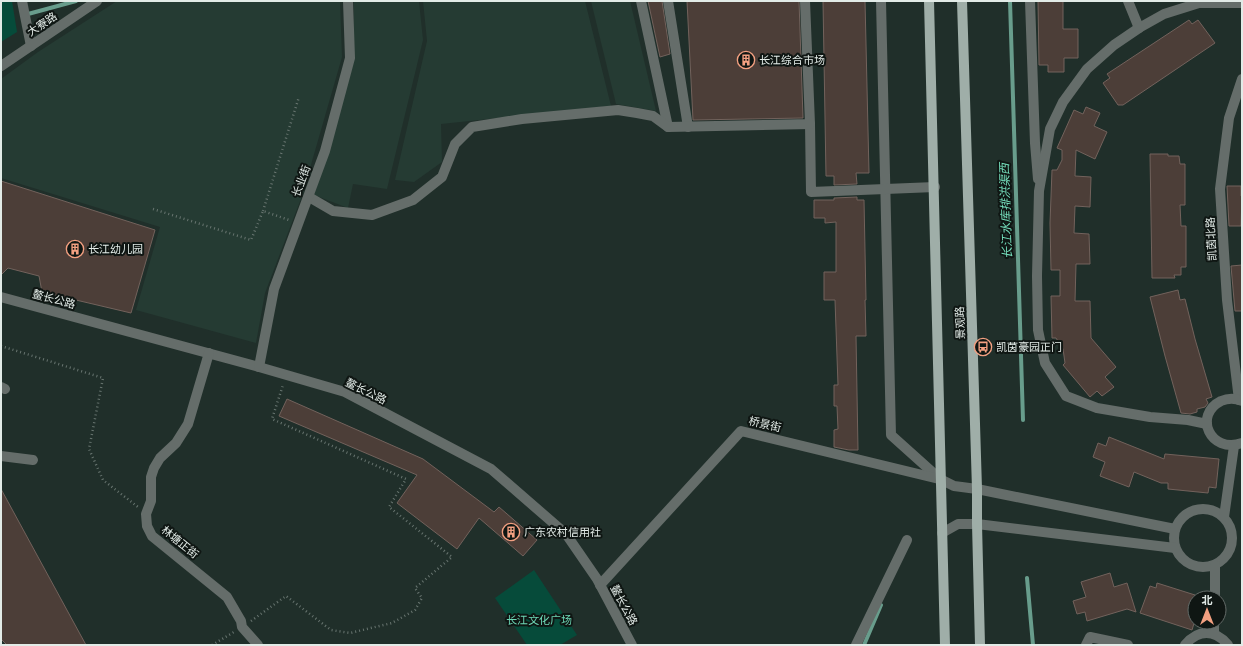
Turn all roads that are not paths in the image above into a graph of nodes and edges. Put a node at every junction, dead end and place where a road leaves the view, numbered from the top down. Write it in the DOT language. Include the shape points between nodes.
graph roads {
  1 [pos="22,1"];
  2 [pos="97,1"];
  3 [pos="348,1"];
  4 [pos="641,1"];
  5 [pos="668,1"];
  6 [pos="805,1"];
  7 [pos="881,1"];
  8 [pos="929,1"];
  9 [pos="962,1"];
  10 [pos="1030,1"];
  11 [pos="1128,1"];
  12 [pos="1242,3"];
  13 [pos="1139,28"];
  14 [pos="31,46"];
  15 [pos="1,66"];
  16 [pos="1242,79"];
  17 [pos="810,124"];
  18 [pos="668,127"];
  19 [pos="688,127"];
  20 [pos="935,187"];
  21 [pos="886,189"];
  22 [pos="1039,191"];
  23 [pos="309,197"];
  24 [pos="1,297"];
  25 [pos="208,353"];
  26 [pos="259,367"];
  27 [pos="1241,401"];
  28 [pos="1207,424"];
  29 [pos="1238,445"];
  30 [pos="1,456"];
  31 [pos="33,460"];
  32 [pos="940,479"];
  33 [pos="977,489"];
  34 [pos="1224,517"];
  35 [pos="977,524"];
  36 [pos="1175,528"];
  37 [pos="942,532"];
  38 [pos="908,540"];
  39 [pos="1175,548"];
  40 [pos="1215,565"];
  41 [pos="600,585"];
  42 [pos="1215,590"];
  43 [pos="1214,630"];
  44 [pos="1214,634"];
  45 [pos="258,645"];
  46 [pos="632,645"];
  47 [pos="856,645"];
  48 [pos="945,645"];
  49 [pos="980,645"];
  50 [pos="1086,645"];
  51 [pos="1128,645"];
  52 [pos="1185,645"];
  53 [pos="1228,645"];
  1 -- 14 [label="street"];
  2 -- 14 [label="street, 大寮路"];
  3 -- 23 [label="street, 长业街" via="350,58 325,150"];
  4 -- 18 [label="street"];
  5 -- 19 [label="street"];
  6 -- 17 [label="street"];
  7 -- 21 [label="street"];
  8 -- 20 [label="main road, 景观路"];
  9 -- 33 [label="main road, 景观路"];
  10 -- 22 [label="street"];
  11 -- 13 [label="street"];
  12 -- 13 [label="street" via="1198,3 1164,14"];
  13 -- 22 [label="street" via="1114,45 1087,69 1063,102 1050,129"];
  14 -- 15 [label="street, 大寮路"];
  16 -- 27 [label="street, 凯茵北路" via="1229,118 1220,189 1226,300"];
  17 -- 19 [label="street"];
  17 -- 21 [label="street" via="811,192"];
  18 -- 19 [label="street"];
  18 -- 23 [label="street" via="653,116 618,110 472,127 455,144 442,177 413,200 372,215 333,211"];
  20 -- 21 [label="street"];
  20 -- 32 [label="main road, 景观路"];
  21 -- 32 [label="street" via="891,435"];
  22 -- 28 [label="street" via="1038,330 1045,363 1066,396 1097,408"];
  23 -- 26 [label="street, 长业街" via="274,289"];
  24 -- 25 [label="street, 鳌长公路"];
  25 -- 26 [label="street, 鳌长公路"];
  25 -- 45 [label="street, 林塘正街" via="188,424 176,443 160,458 154,468 151,477 151,502 146,514 147,526 152,536 227,597 241,621 242,628"];
  26 -- 41 [label="street, 鳌长公路" via="345,392 491,469 566,534"];
  27 -- 28 [label="street" via="1232,398 1217,403 1211,409"];
  28 -- 29 [label="street" via="1213,438 1219,443 1226,446"];
  29 -- 34 [label="street"];
  30 -- 31 [label="street"];
  32 -- 33 [label="street" via="954,486"];
  32 -- 37 [label="main road, 景观路"];
  32 -- 41 [label="street, 桥景街" via="741,431"];
  33 -- 35 [label="main road, 景观路"];
  33 -- 36 [label="street"];
  34 -- 36 [label="street" via="1211,510 1197,510 1188,513"];
  34 -- 40 [label="street" via="1230,525 1232,543 1223,560"];
  35 -- 37 [label="street" via="958,524"];
  35 -- 39 [label="street"];
  35 -- 49 [label="main road, 景观路"];
  36 -- 39 [label="street"];
  37 -- 48 [label="main road, 景观路"];
  38 -- 47 [label="street"];
  39 -- 40 [label="street" via="1180,557 1188,563 1201,567"];
  40 -- 42 [label="street"];
  41 -- 46 [label="street, 鳌长公路"];
  43 -- 44 [label="street"];
  44 -- 52 [label="street" via="1196,635"];
  44 -- 53 [label="street"];
  50 -- 51 [label="street" via="1090,637"];
}
